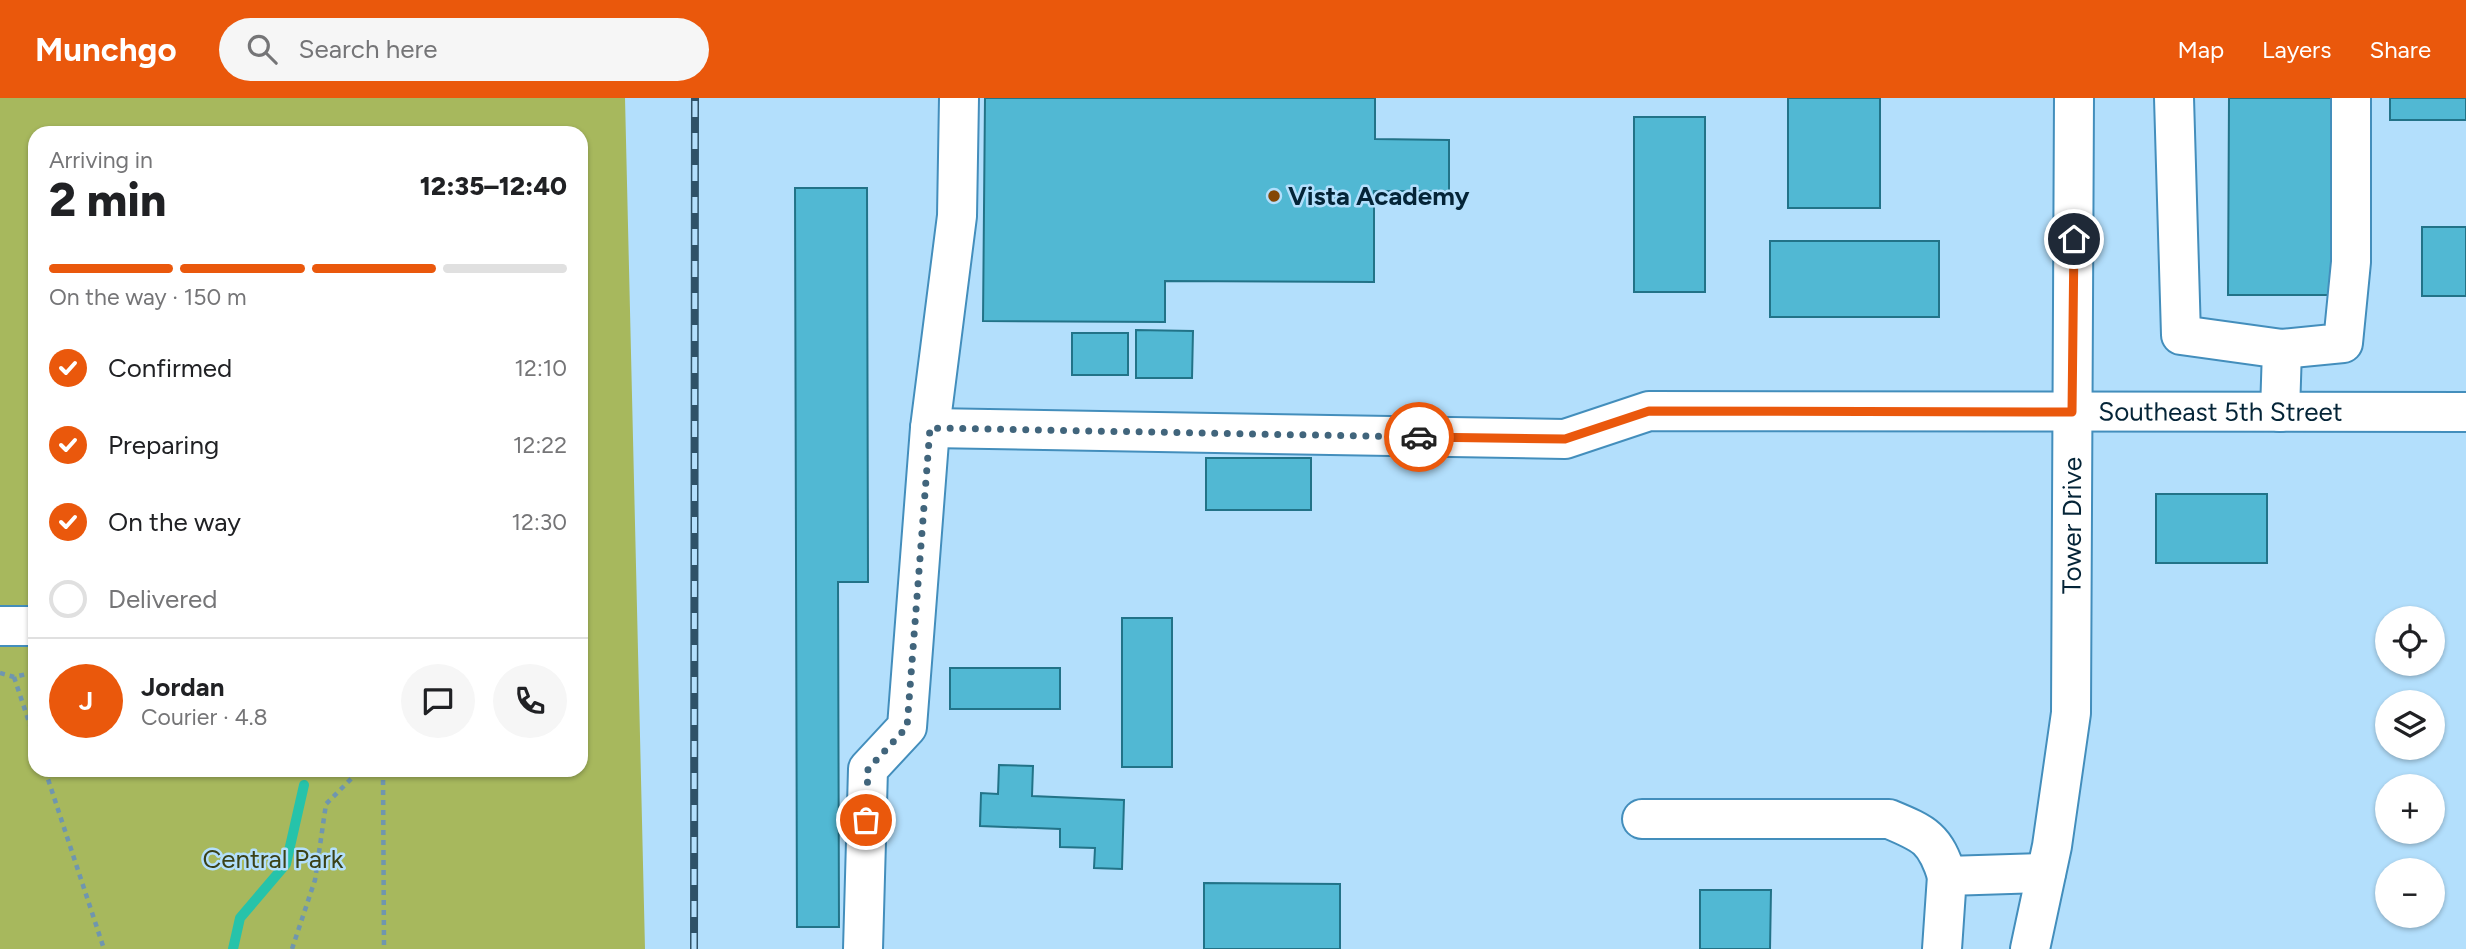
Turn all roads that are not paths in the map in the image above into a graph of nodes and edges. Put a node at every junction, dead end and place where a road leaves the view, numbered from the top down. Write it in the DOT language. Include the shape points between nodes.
graph roads {
  1 [pos="959,98"];
  2 [pos="2074,98"];
  3 [pos="2174,98"];
  4 [pos="2351,98"];
  5 [pos="2283,349"];
  6 [pos="2072,412"];
  7 [pos="2280,412"];
  8 [pos="2466,412"];
  9 [pos="930,428"];
  10 [pos="0,626"];
  11 [pos="28,626"];
  12 [pos="1642,819"];
  13 [pos="2046,873"];
  14 [pos="1947,876"];
  15 [pos="863,949"];
  16 [pos="1942,949"];
  17 [pos="2030,949"];
  1 -- 9 [label="street" via="957,216"];
  2 -- 6 [label="street, Tower Drive"];
  3 -- 5 [label="street" via="2181,335"];
  4 -- 5 [label="street" via="2351,262 2343,343"];
  5 -- 7 [label="street"];
  6 -- 7 [label="street, Southeast 5th Street"];
  6 -- 9 [label="street, Southeast 5th Street" via="1649,411 1565,439"];
  6 -- 13 [label="street, Tower Drive" via="2071,713"];
  7 -- 8 [label="street, Southeast 5th Street"];
  9 -- 15 [label="street" via="907,727 868,769"];
  10 -- 11 [label="street"];
  12 -- 14 [label="street" via="1889,819 1924,834 1941,855"];
  13 -- 14 [label="street"];
  13 -- 17 [label="street, Tower Drive"];
  14 -- 16 [label="street"];
}
